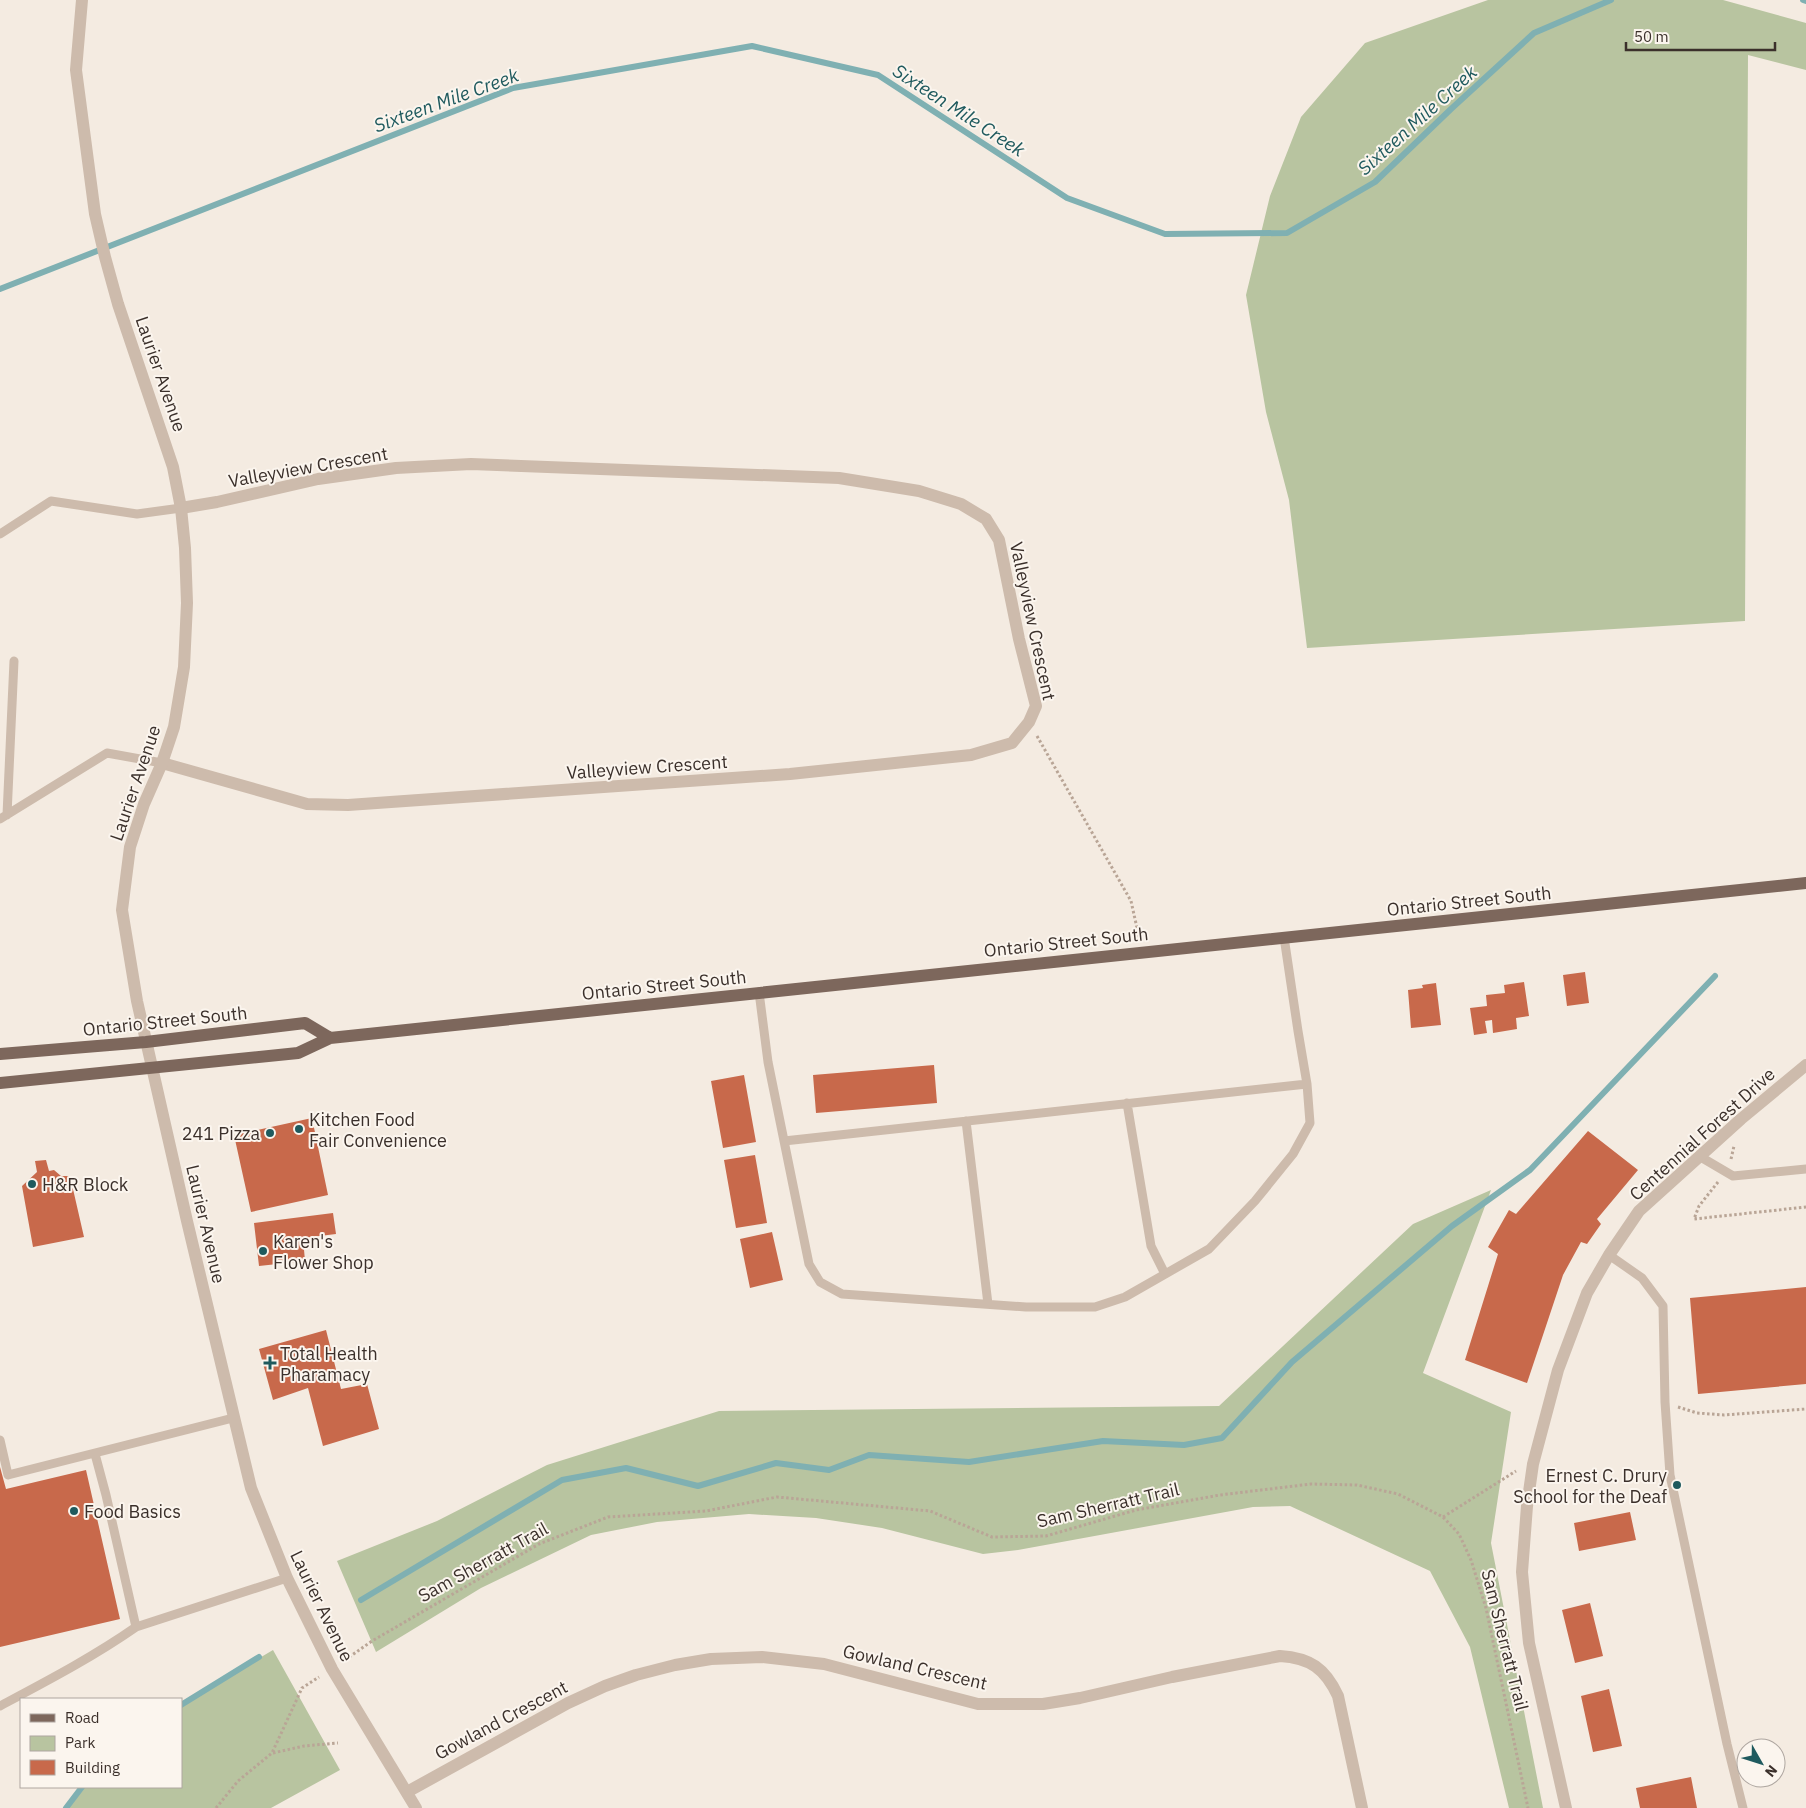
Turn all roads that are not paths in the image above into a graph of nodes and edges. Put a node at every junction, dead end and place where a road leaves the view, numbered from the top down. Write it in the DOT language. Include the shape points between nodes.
graph roads {
  1 [pos="82,0"];
  2 [pos="181,508"];
  3 [pos="0,534"];
  4 [pos="14,662"];
  5 [pos="162,763"];
  6 [pos="3,817"];
  7 [pos="1806,883"];
  8 [pos="1284,937"];
  9 [pos="759,992"];
  10 [pos="330,1038"];
  11 [pos="146,1042"];
  12 [pos="0,1054"];
  13 [pos="1806,1065"];
  14 [pos="152,1068"];
  15 [pos="0,1084"];
  16 [pos="1307,1084"];
  17 [pos="1127,1103"];
  18 [pos="966,1121"];
  19 [pos="784,1141"];
  20 [pos="1699,1156"];
  21 [pos="1806,1169"];
  22 [pos="1609,1255"];
  23 [pos="1165,1274"];
  24 [pos="988,1304"];
  25 [pos="233,1418"];
  26 [pos="0,1440"];
  27 [pos="95,1454"];
  28 [pos="287,1578"];
  29 [pos="136,1627"];
  30 [pos="0,1706"];
  31 [pos="407,1792"];
  32 [pos="416,1808"];
  33 [pos="1362,1808"];
  34 [pos="1566,1808"];
  35 [pos="1743,1808"];
  1 -- 2 [label="street, Laurier Avenue" via="76,70 95,214 118,304 173,466"];
  2 -- 3 [label="lane" via="137,514 51,502"];
  2 -- 5 [label="street, Laurier Avenue" via="187,603 184,668 174,727"];
  2 -- 5 [label="street, Valleyview Crescent" via="328,478 396,468 470,464 839,478 919,491 961,504 986,519 999,540 1036,706 1029,722 1012,743 971,754 790,774 348,806 307,804"];
  4 -- 6 [label="lane"];
  5 -- 6 [label="lane" via="107,753"];
  5 -- 11 [label="street, Laurier Avenue" via="130,847 122,910"];
  7 -- 8 [label="main road, Ontario Street South"];
  8 -- 9 [label="main road, Ontario Street South"];
  8 -- 16 [label="lane"];
  9 -- 10 [label="main road, Ontario Street South"];
  9 -- 19 [label="lane" via="768,1062"];
  10 -- 11 [label="main road, Ontario Street South" via="306,1023"];
  10 -- 14 [label="main road, Ontario Street South" via="298,1054"];
  11 -- 12 [label="main road, Ontario Street South"];
  11 -- 14 [label="street, Laurier Avenue"];
  13 -- 20 [label="street, Centennial Forest Drive"];
  14 -- 15 [label="main road, Ontario Street South"];
  14 -- 25 [label="street, Laurier Avenue"];
  16 -- 17 [label="lane"];
  16 -- 23 [label="lane" via="1310,1123 1293,1154 1255,1201 1209,1249"];
  17 -- 18 [label="lane"];
  17 -- 23 [label="lane" via="1151,1246"];
  18 -- 19 [label="lane"];
  18 -- 24 [label="lane"];
  19 -- 24 [label="lane" via="808,1264 820,1282 842,1294"];
  20 -- 21 [label="lane" via="1733,1176"];
  20 -- 22 [label="street, Centennial Forest Drive" via="1639,1212"];
  22 -- 34 [label="street, Centennial Forest Drive" via="1587,1293 1558,1370 1533,1464 1522,1572 1528,1634"];
  22 -- 35 [label="lane" via="1642,1278 1663,1306 1670,1475"];
  23 -- 24 [label="lane" via="1125,1297 1095,1307"];
  25 -- 27 [label="lane"];
  25 -- 28 [label="street, Laurier Avenue" via="250,1488"];
  26 -- 27 [label="lane" via="8,1475"];
  27 -- 29 [label="lane"];
  28 -- 29 [label="lane"];
  28 -- 31 [label="street, Laurier Avenue" via="332,1670"];
  29 -- 30 [label="lane" via="113,1644"];
  31 -- 32 [label="street, Laurier Avenue"];
  31 -- 33 [label="street, Gowland Crescent" via="568,1703 636,1675 675,1664 762,1658 824,1664 978,1704 1043,1704 1280,1656 1312,1663 1332,1682 1338,1696"];
}
